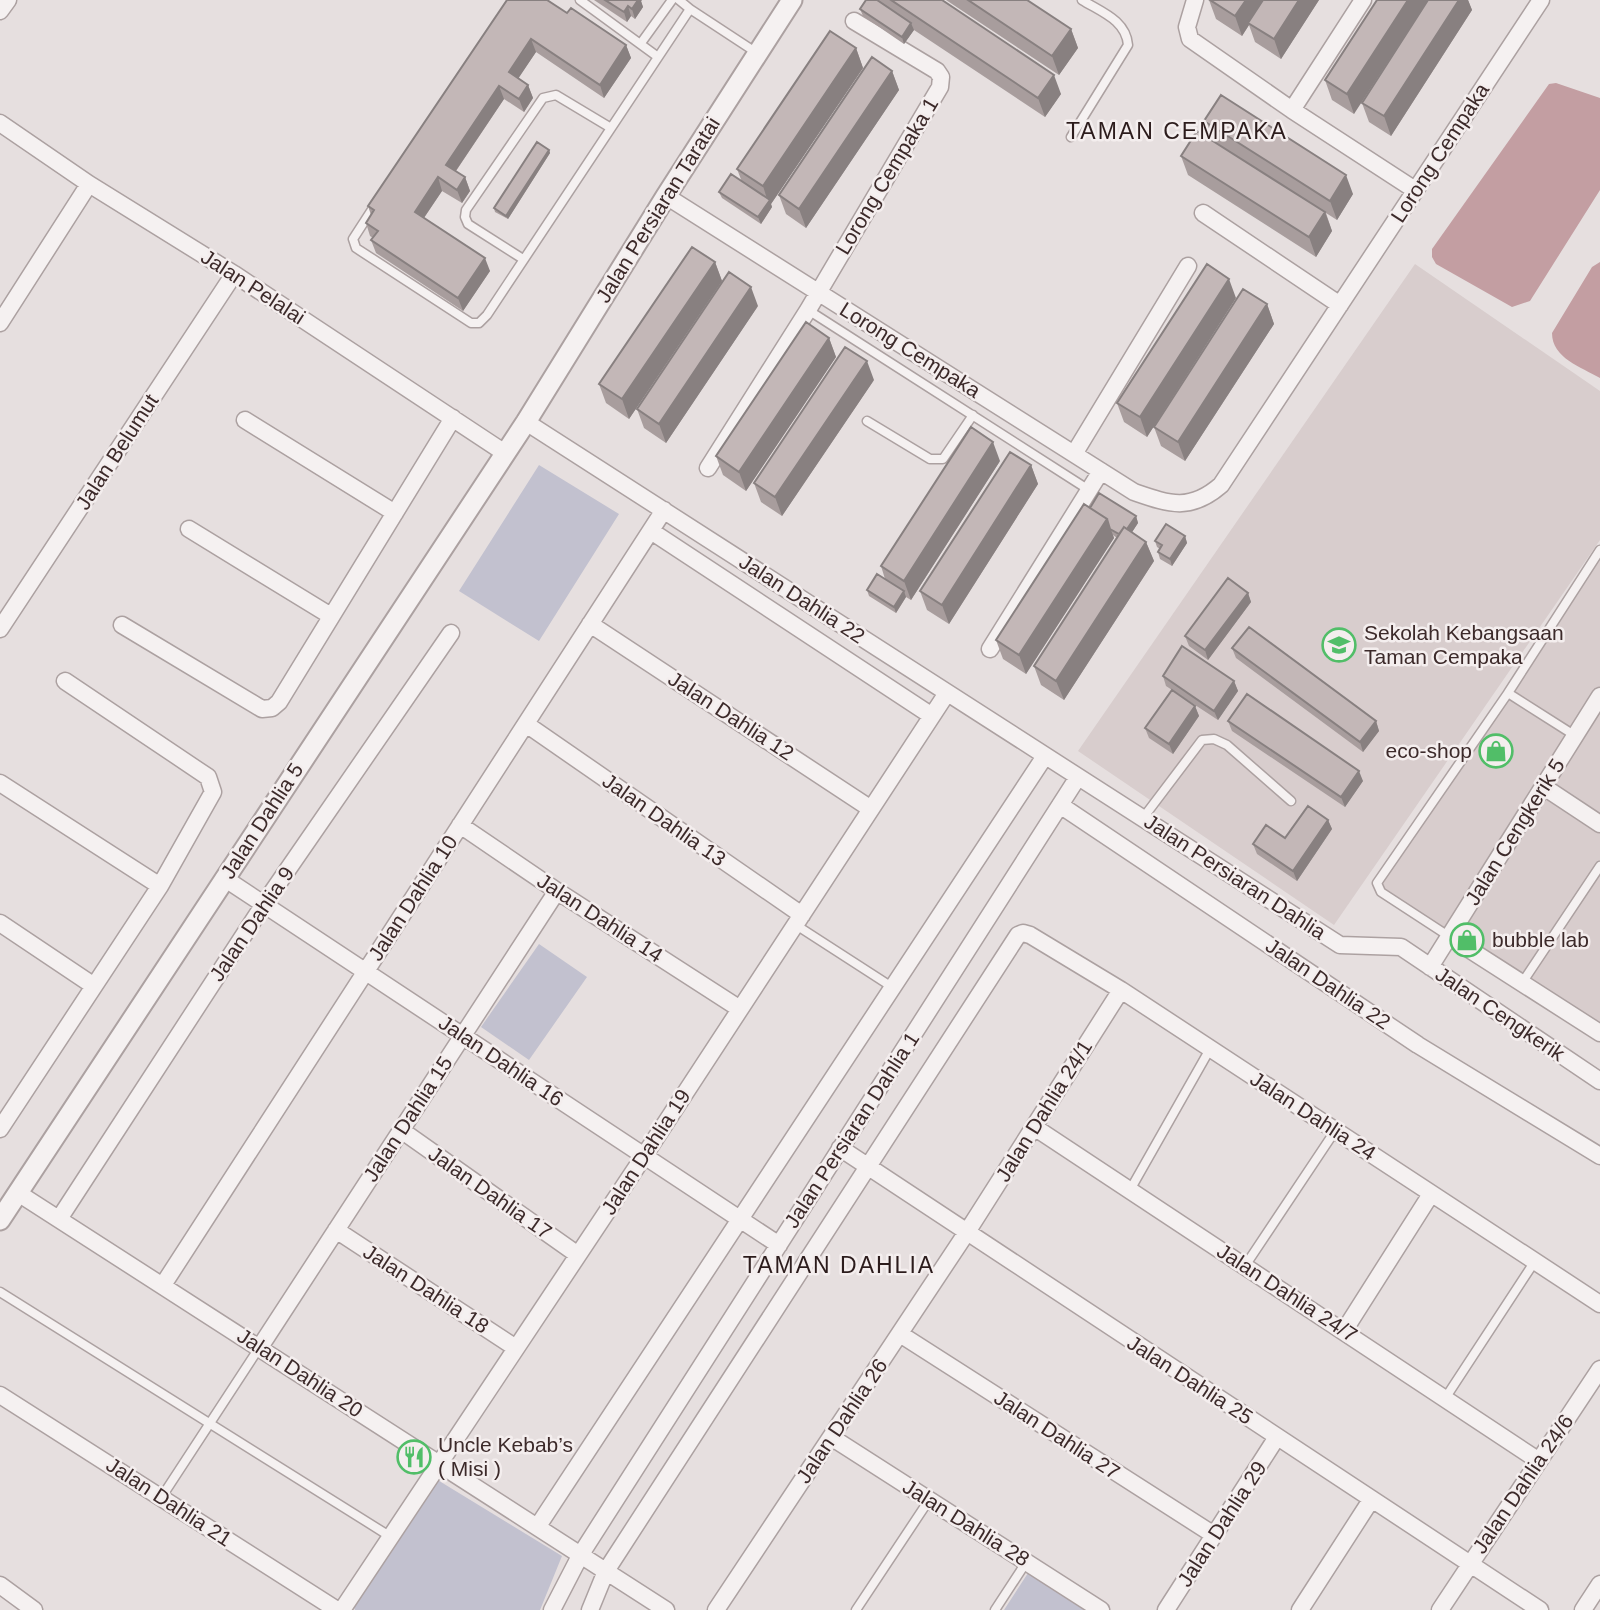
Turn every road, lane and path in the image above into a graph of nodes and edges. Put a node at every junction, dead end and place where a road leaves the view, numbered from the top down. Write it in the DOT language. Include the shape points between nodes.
graph roads {
  1 [pos="8,0"];
  2 [pos="580,0"];
  3 [pos="672,0"];
  4 [pos="679,0"];
  5 [pos="792,0"];
  6 [pos="1082,0"];
  7 [pos="1195,0"];
  8 [pos="1363,0"];
  9 [pos="1541,0"];
  10 [pos="691,9"];
  11 [pos="0,11"];
  12 [pos="854,21"];
  13 [pos="640,43"];
  14 [pos="757,53"];
  15 [pos="659,57"];
  16 [pos="1292,110"];
  17 [pos="0,123"];
  18 [pos="611,128"];
  19 [pos="1071,137"];
  20 [pos="89,184"];
  21 [pos="1415,190"];
  22 [pos="384,193"];
  23 [pos="666,196"];
  24 [pos="1203,213"];
  25 [pos="523,258"];
  26 [pos="1188,266"];
  27 [pos="234,274"];
  28 [pos="818,291"];
  29 [pos="1340,305"];
  30 [pos="808,310"];
  31 [pos="0,323"];
  32 [pos="973,415"];
  33 [pos="453,418"];
  34 [pos="244,420"];
  35 [pos="867,421"];
  36 [pos="526,422"];
  37 [pos="505,453"];
  38 [pos="1074,454"];
  39 [pos="708,468"];
  40 [pos="1101,471"];
  41 [pos="1089,490"];
  42 [pos="664,510"];
  43 [pos="395,513"];
  44 [pos="189,529"];
  45 [pos="650,531"];
  46 [pos="1600,550"];
  47 [pos="331,616"];
  48 [pos="590,624"];
  49 [pos="122,625"];
  50 [pos="0,629"];
  51 [pos="451,633"];
  52 [pos="990,649"];
  53 [pos="65,681"];
  54 [pos="947,693"];
  55 [pos="1508,693"];
  56 [pos="1600,696"];
  57 [pos="932,716"];
  58 [pos="526,724"];
  59 [pos="1574,735"];
  60 [pos="1045,755"];
  61 [pos="1078,777"];
  62 [pos="0,783"];
  63 [pos="1544,788"];
  64 [pos="1291,801"];
  65 [pos="1060,805"];
  66 [pos="872,808"];
  67 [pos="1143,818"];
  68 [pos="1600,824"];
  69 [pos="460,825"];
  70 [pos="1600,866"];
  71 [pos="225,878"];
  72 [pos="160,886"];
  73 [pos="557,891"];
  74 [pos="264,904"];
  75 [pos="799,920"];
  76 [pos="0,923"];
  77 [pos="1450,937"];
  78 [pos="1401,947"];
  79 [pos="1430,967"];
  80 [pos="366,972"];
  81 [pos="1522,983"];
  82 [pos="94,986"];
  83 [pos="892,987"];
  84 [pos="1121,990"];
  85 [pos="740,1009"];
  86 [pos="1599,1030"];
  87 [pos="463,1035"];
  88 [pos="1210,1049"];
  89 [pos="1600,1081"];
  90 [pos="1034,1127"];
  91 [pos="0,1129"];
  92 [pos="401,1130"];
  93 [pos="1335,1130"];
  94 [pos="841,1148"];
  95 [pos="644,1156"];
  96 [pos="1600,1156"];
  97 [pos="868,1167"];
  98 [pos="1130,1190"];
  99 [pos="18,1193"];
  100 [pos="1431,1194"];
  101 [pos="58,1219"];
  102 [pos="740,1219"];
  103 [pos="0,1220"];
  104 [pos="336,1230"];
  105 [pos="967,1232"];
  106 [pos="779,1245"];
  107 [pos="578,1255"];
  108 [pos="1535,1261"];
  109 [pos="1245,1266"];
  110 [pos="163,1285"];
  111 [pos="0,1292"];
  112 [pos="1600,1304"];
  113 [pos="1344,1331"];
  114 [pos="900,1334"];
  115 [pos="260,1348"];
  116 [pos="516,1348"];
  117 [pos="1600,1369"];
  118 [pos="0,1395"];
  119 [pos="1446,1397"];
  120 [pos="210,1424"];
  121 [pos="831,1437"];
  122 [pos="1277,1437"];
  123 [pos="1539,1461"];
  124 [pos="440,1463"];
  125 [pos="161,1498"];
  126 [pos="929,1500"];
  127 [pos="1371,1500"];
  128 [pos="538,1526"];
  129 [pos="1214,1535"];
  130 [pos="390,1537"];
  131 [pos="581,1554"];
  132 [pos="1027,1561"];
  133 [pos="1469,1565"];
  134 [pos="606,1570"];
  135 [pos="1600,1584"];
  136 [pos="0,1585"];
  137 [pos="34,1610"];
  138 [pos="340,1610"];
  139 [pos="552,1610"];
  140 [pos="590,1610"];
  141 [pos="666,1610"];
  142 [pos="716,1610"];
  143 [pos="856,1610"];
  144 [pos="995,1610"];
  145 [pos="1101,1610"];
  146 [pos="1166,1610"];
  147 [pos="1300,1610"];
  148 [pos="1440,1610"];
  149 [pos="1539,1610"];
  150 [pos="1583,1610"];
  1 -- 11 [label="street"];
  2 -- 13 [label="lane"];
  3 -- 13 [label="lane"];
  4 -- 10 [label="lane"];
  5 -- 14 [label="street, Jalan Persiaran Taratai"];
  6 -- 19 [label="lane" via="1122,25 1128,45"];
  7 -- 16 [label="street" via="1186,27 1190,38"];
  8 -- 16 [label="street"];
  9 -- 21 [label="street, Lorong Cempaka"];
  10 -- 14 [label="lane"];
  10 -- 15 [label="lane"];
  12 -- 28 [label="street, Lorong Cempaka 1" via="937,71 940,87"];
  13 -- 15 [label="lane"];
  14 -- 23 [label="street, Jalan Persiaran Taratai"];
  15 -- 18 [label="lane"];
  16 -- 21 [label="street"];
  17 -- 20 [label="street, Jalan Pelalai"];
  18 -- 25 [label="lane"];
  18 -- 25 [label="lane" via="549,95 501,156 465,217 468,224"];
  20 -- 27 [label="street, Jalan Pelalai"];
  20 -- 31 [label="street"];
  21 -- 29 [label="street, Lorong Cempaka"];
  22 -- 25 [label="lane" via="353,239 356,248 471,323 479,323 487,315"];
  23 -- 28 [label="street, Lorong Cempaka"];
  23 -- 36 [label="street, Jalan Persiaran Taratai"];
  24 -- 29 [label="street"];
  26 -- 38 [label="street"];
  27 -- 33 [label="street, Jalan Pelalai"];
  27 -- 50 [label="street, Jalan Belumut"];
  28 -- 30 [label="street, Lorong Cempaka"];
  28 -- 38 [label="street, Lorong Cempaka"];
  29 -- 40 [label="street, Lorong Cempaka" via="1221,485 1209,496 1188,503 1165,503 1134,492"];
  30 -- 32 [label="lane"];
  30 -- 39 [label="street, Lorong Cempaka"];
  32 -- 35 [label="lane" via="943,459 930,460"];
  32 -- 41 [label="lane"];
  33 -- 37 [label="street, Jalan Pelalai"];
  33 -- 43 [label="street"];
  34 -- 43 [label="street"];
  36 -- 37 [label="street, Jalan Dahlia 5"];
  36 -- 42 [label="street, Jalan Dahlia 22"];
  37 -- 71 [label="street, Jalan Dahlia 5"];
  38 -- 40 [label="street, Lorong Cempaka"];
  40 -- 41 [label="street"];
  41 -- 52 [label="street"];
  42 -- 45 [label="street, Jalan Dahlia 10"];
  42 -- 54 [label="street, Jalan Dahlia 22"];
  43 -- 47 [label="street"];
  44 -- 47 [label="street"];
  45 -- 48 [label="street, Jalan Dahlia 10"];
  45 -- 57 [label="street"];
  46 -- 55 [label="lane"];
  47 -- 49 [label="street" via="279,702 262,709"];
  48 -- 58 [label="street, Jalan Dahlia 10"];
  48 -- 66 [label="street, Jalan Dahlia 12"];
  51 -- 74 [label="street, Jalan Dahlia 9"];
  53 -- 72 [label="street" via="208,777 213,792 210,799"];
  54 -- 57 [label="street, Jalan Dahlia 19"];
  54 -- 60 [label="street, Jalan Dahlia 22"];
  55 -- 59 [label="lane"];
  55 -- 77 [label="lane" via="1377,883 1381,892"];
  56 -- 59 [label="street, Jalan Cengkerik 5"];
  57 -- 66 [label="street, Jalan Dahlia 19"];
  58 -- 69 [label="street, Jalan Dahlia 10"];
  58 -- 75 [label="street, Jalan Dahlia 13"];
  59 -- 63 [label="street, Jalan Cengkerik 5"];
  60 -- 61 [label="street, Jalan Dahlia 22"];
  60 -- 83 [label="street, Jalan Persiaran Dahlia 1"];
  61 -- 65 [label="street, Jalan Persiaran Dahlia 1"];
  61 -- 67 [label="street, Jalan Persiaran Dahlia"];
  62 -- 72 [label="street"];
  63 -- 68 [label="street"];
  63 -- 77 [label="street, Jalan Cengkerik 5"];
  64 -- 67 [label="lane" via="1227,745 1202,740"];
  65 -- 94 [label="street, Jalan Persiaran Dahlia 1"];
  65 -- 96 [label="street, Jalan Dahlia 22" via="1418,1045"];
  66 -- 75 [label="street, Jalan Dahlia 19"];
  67 -- 78 [label="street, Jalan Persiaran Dahlia" via="1340,945"];
  69 -- 73 [label="street, Jalan Dahlia 14"];
  69 -- 80 [label="street, Jalan Dahlia 10"];
  70 -- 81 [label="lane"];
  71 -- 74 [label="street, Jalan Dahlia 16"];
  71 -- 99 [label="street, Jalan Dahlia 5"];
  72 -- 82 [label="street"];
  73 -- 85 [label="street, Jalan Dahlia 14"];
  73 -- 87 [label="street, Jalan Dahlia 15"];
  74 -- 80 [label="street, Jalan Dahlia 16"];
  74 -- 101 [label="street, Jalan Dahlia 9"];
  75 -- 83 [label="lane"];
  75 -- 85 [label="street, Jalan Dahlia 19"];
  76 -- 82 [label="street"];
  77 -- 79 [label="street, Jalan Cengkerik 5"];
  77 -- 81 [label="street"];
  78 -- 79 [label="street, Jalan Cengkerik"];
  79 -- 89 [label="street, Jalan Cengkerik"];
  80 -- 87 [label="street, Jalan Dahlia 16"];
  80 -- 110 [label="street, Jalan Dahlia 10"];
  81 -- 86 [label="street"];
  82 -- 91 [label="street"];
  83 -- 102 [label="street, Jalan Persiaran Dahlia 1"];
  84 -- 88 [label="street, Jalan Dahlia 24"];
  84 -- 90 [label="street, Jalan Dahlia 24/1"];
  84 -- 97 [label="street, Jalan Dahlia 24" via="1030,934 1018,935"];
  85 -- 95 [label="street, Jalan Dahlia 19"];
  87 -- 92 [label="street, Jalan Dahlia 15"];
  87 -- 95 [label="street, Jalan Dahlia 16"];
  88 -- 93 [label="street, Jalan Dahlia 24"];
  88 -- 98 [label="lane"];
  90 -- 98 [label="street, Jalan Dahlia 24/7"];
  90 -- 105 [label="street, Jalan Dahlia 24/1"];
  92 -- 104 [label="street, Jalan Dahlia 15"];
  92 -- 107 [label="street, Jalan Dahlia 17"];
  93 -- 100 [label="street, Jalan Dahlia 24"];
  93 -- 109 [label="lane"];
  94 -- 97 [label="street, Jalan Dahlia 25"];
  94 -- 106 [label="street, Jalan Persiaran Dahlia 1"];
  95 -- 102 [label="street, Jalan Dahlia 16"];
  95 -- 107 [label="street, Jalan Dahlia 19"];
  97 -- 105 [label="street, Jalan Dahlia 25"];
  97 -- 134 [label="street"];
  98 -- 109 [label="street, Jalan Dahlia 24/7"];
  99 -- 101 [label="street, Jalan Dahlia 20"];
  99 -- 103 [label="street, Jalan Dahlia 5"];
  100 -- 108 [label="street, Jalan Dahlia 24"];
  100 -- 113 [label="street"];
  101 -- 110 [label="street, Jalan Dahlia 20"];
  102 -- 106 [label="street, Jalan Dahlia 16"];
  102 -- 128 [label="street, Jalan Persiaran Dahlia 1"];
  104 -- 115 [label="street, Jalan Dahlia 15"];
  104 -- 116 [label="street, Jalan Dahlia 18"];
  105 -- 114 [label="street, Jalan Dahlia 26"];
  105 -- 122 [label="street, Jalan Dahlia 25"];
  106 -- 131 [label="street, Jalan Persiaran Dahlia 1"];
  107 -- 116 [label="street, Jalan Dahlia 19"];
  108 -- 112 [label="street, Jalan Dahlia 24"];
  108 -- 119 [label="lane"];
  109 -- 113 [label="street, Jalan Dahlia 24/7"];
  110 -- 115 [label="street, Jalan Dahlia 20"];
  111 -- 120 [label="lane"];
  113 -- 119 [label="street, Jalan Dahlia 24/7"];
  114 -- 121 [label="street, Jalan Dahlia 26"];
  114 -- 129 [label="street, Jalan Dahlia 27"];
  115 -- 120 [label="lane"];
  115 -- 124 [label="street, Jalan Dahlia 20"];
  116 -- 124 [label="street, Jalan Dahlia 19"];
  117 -- 123 [label="street, Jalan Dahlia 24/6"];
  118 -- 125 [label="street, Jalan Dahlia 21"];
  119 -- 123 [label="street, Jalan Dahlia 24/7"];
  120 -- 125 [label="lane"];
  120 -- 130 [label="lane"];
  121 -- 126 [label="street, Jalan Dahlia 28"];
  121 -- 142 [label="street, Jalan Dahlia 26"];
  122 -- 127 [label="street, Jalan Dahlia 25"];
  122 -- 129 [label="street, Jalan Dahlia 29"];
  123 -- 133 [label="street, Jalan Dahlia 24/6"];
  124 -- 128 [label="street, Jalan Dahlia 20"];
  124 -- 130 [label="street, Jalan Dahlia 19"];
  125 -- 138 [label="street, Jalan Dahlia 21"];
  126 -- 132 [label="street, Jalan Dahlia 28"];
  126 -- 143 [label="lane"];
  127 -- 133 [label="street, Jalan Dahlia 25"];
  127 -- 147 [label="street"];
  128 -- 131 [label="street, Jalan Dahlia 20"];
  129 -- 146 [label="street, Jalan Dahlia 29"];
  130 -- 138 [label="street, Jalan Dahlia 19"];
  131 -- 134 [label="street, Jalan Dahlia 20"];
  131 -- 139 [label="street, Jalan Persiaran Dahlia 1"];
  132 -- 144 [label="lane"];
  132 -- 145 [label="street, Jalan Dahlia 28"];
  133 -- 148 [label="street, Jalan Dahlia 24/6"];
  133 -- 149 [label="street, Jalan Dahlia 25"];
  134 -- 140 [label="street"];
  134 -- 141 [label="street, Jalan Dahlia 20"];
  135 -- 150 [label="street"];
  136 -- 137 [label="street"];
}
